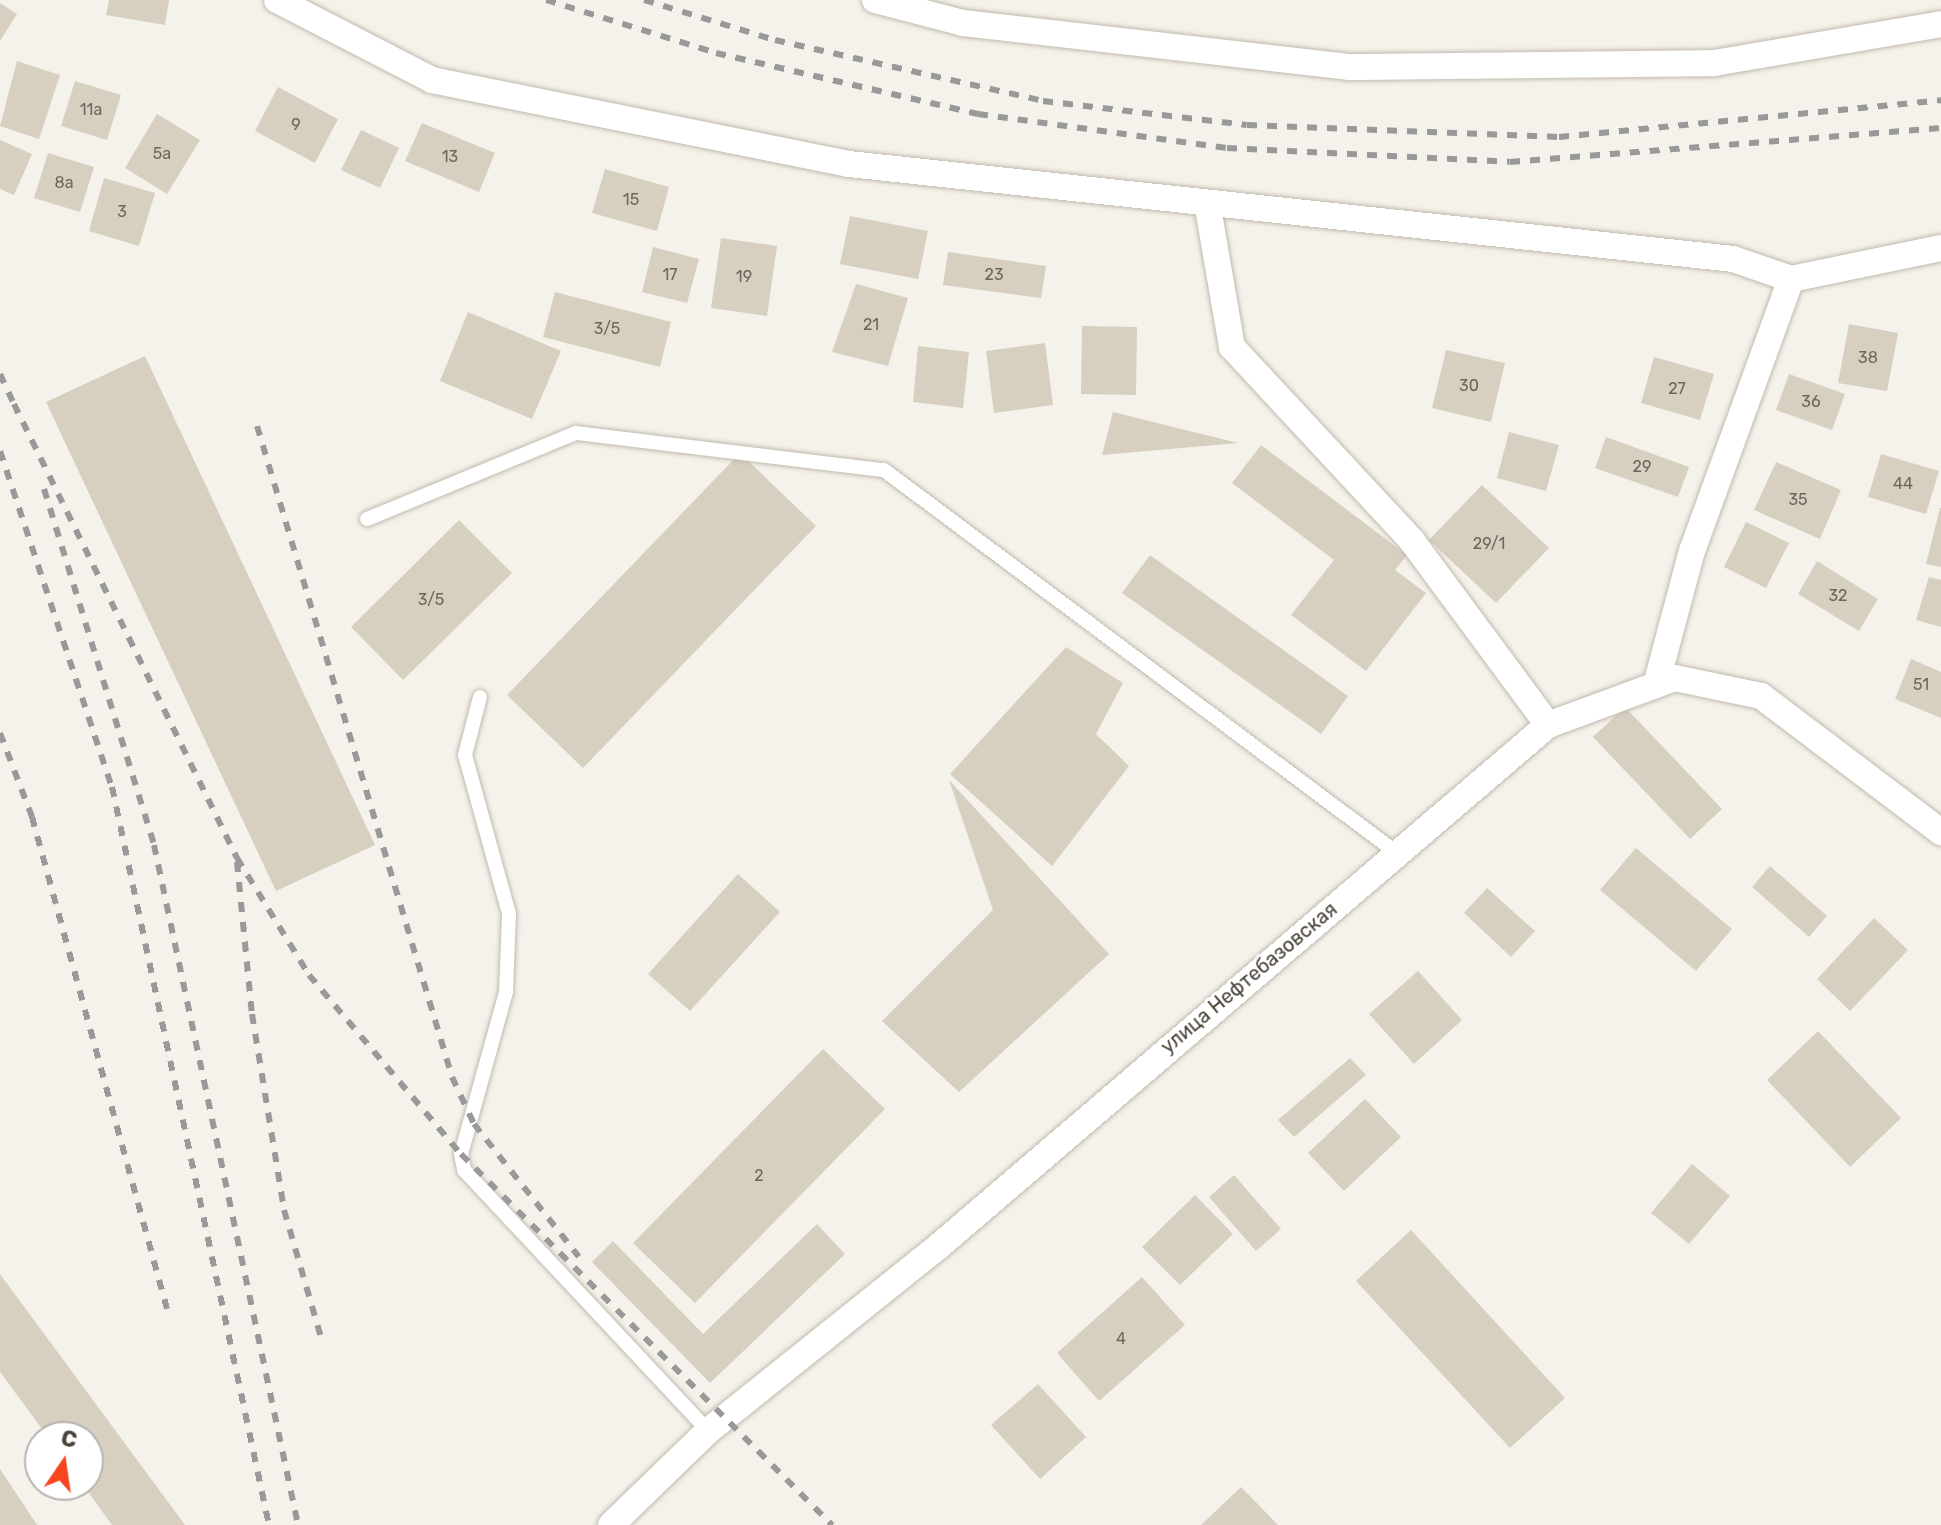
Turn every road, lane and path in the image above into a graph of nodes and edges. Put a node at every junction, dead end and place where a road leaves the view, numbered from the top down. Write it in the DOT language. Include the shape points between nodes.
graph roads {
  1 [pos="277,0"];
  2 [pos="875,0"];
  3 [pos="1941,24"];
  4 [pos="1208,208"];
  5 [pos="1941,248"];
  6 [pos="1791,279"];
  7 [pos="367,519"];
  8 [pos="1656,685"];
  9 [pos="480,697"];
  10 [pos="1548,725"];
  11 [pos="1941,832"];
  12 [pos="1397,853"];
  13 [pos="708,1431"];
  14 [pos="611,1525"];
  1 -- 4 [label="street" via="432,80 849,164"];
  2 -- 3 [label="street" via="963,23 1349,67 1714,63"];
  4 -- 6 [label="street" via="1733,259"];
  4 -- 10 [label="street" via="1232,347 1412,541"];
  5 -- 6 [label="street"];
  6 -- 8 [label="street" via="1692,551"];
  7 -- 12 [label="lane" via="576,433 884,470"];
  8 -- 10 [label="street, улица Нефтебазовская"];
  8 -- 11 [label="street, улица Нефтебазовская" via="1675,678 1761,696"];
  9 -- 13 [label="lane" via="465,755 509,914 506,992 461,1154 464,1170"];
  10 -- 12 [label="street, улица Нефтебазовская"];
  12 -- 13 [label="street, улица Нефтебазовская" via="939,1246"];
  13 -- 14 [label="street, улица Нефтебазовская"];
}
